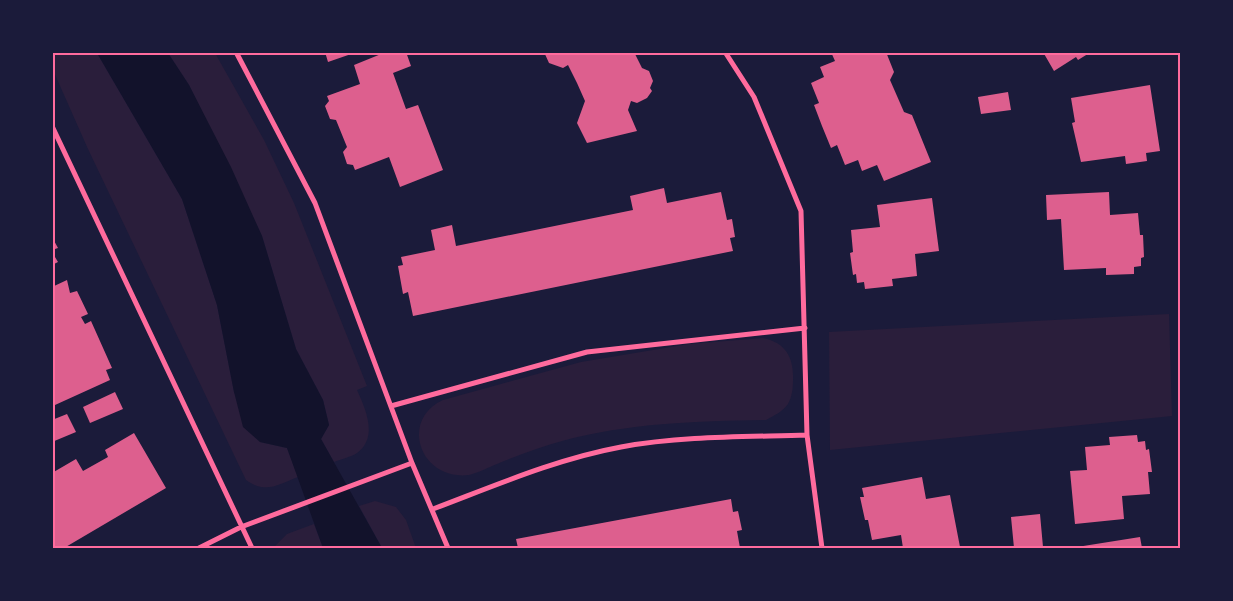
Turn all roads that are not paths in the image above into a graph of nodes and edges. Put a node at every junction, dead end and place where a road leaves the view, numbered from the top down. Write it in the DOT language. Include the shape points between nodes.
graph roads {
  1 [pos="236,52"];
  2 [pos="725,52"];
  3 [pos="52,126"];
  4 [pos="805,328"];
  5 [pos="391,406"];
  6 [pos="807,435"];
  7 [pos="412,463"];
  8 [pos="432,509"];
  9 [pos="241,527"];
  10 [pos="199,548"];
  11 [pos="252,548"];
  12 [pos="448,548"];
  13 [pos="822,548"];
  1 -- 5 [label="street" via="315,203"];
  2 -- 4 [label="street" via="754,96 801,211"];
  3 -- 9 [label="street"];
  4 -- 5 [label="street" via="587,352"];
  4 -- 6 [label="street"];
  5 -- 7 [label="street"];
  6 -- 8 [label="street" via="686,440 621,447 562,462"];
  6 -- 13 [label="street"];
  7 -- 8 [label="street"];
  7 -- 9 [label="street"];
  8 -- 12 [label="street"];
  9 -- 10 [label="street"];
  9 -- 11 [label="street"];
}
